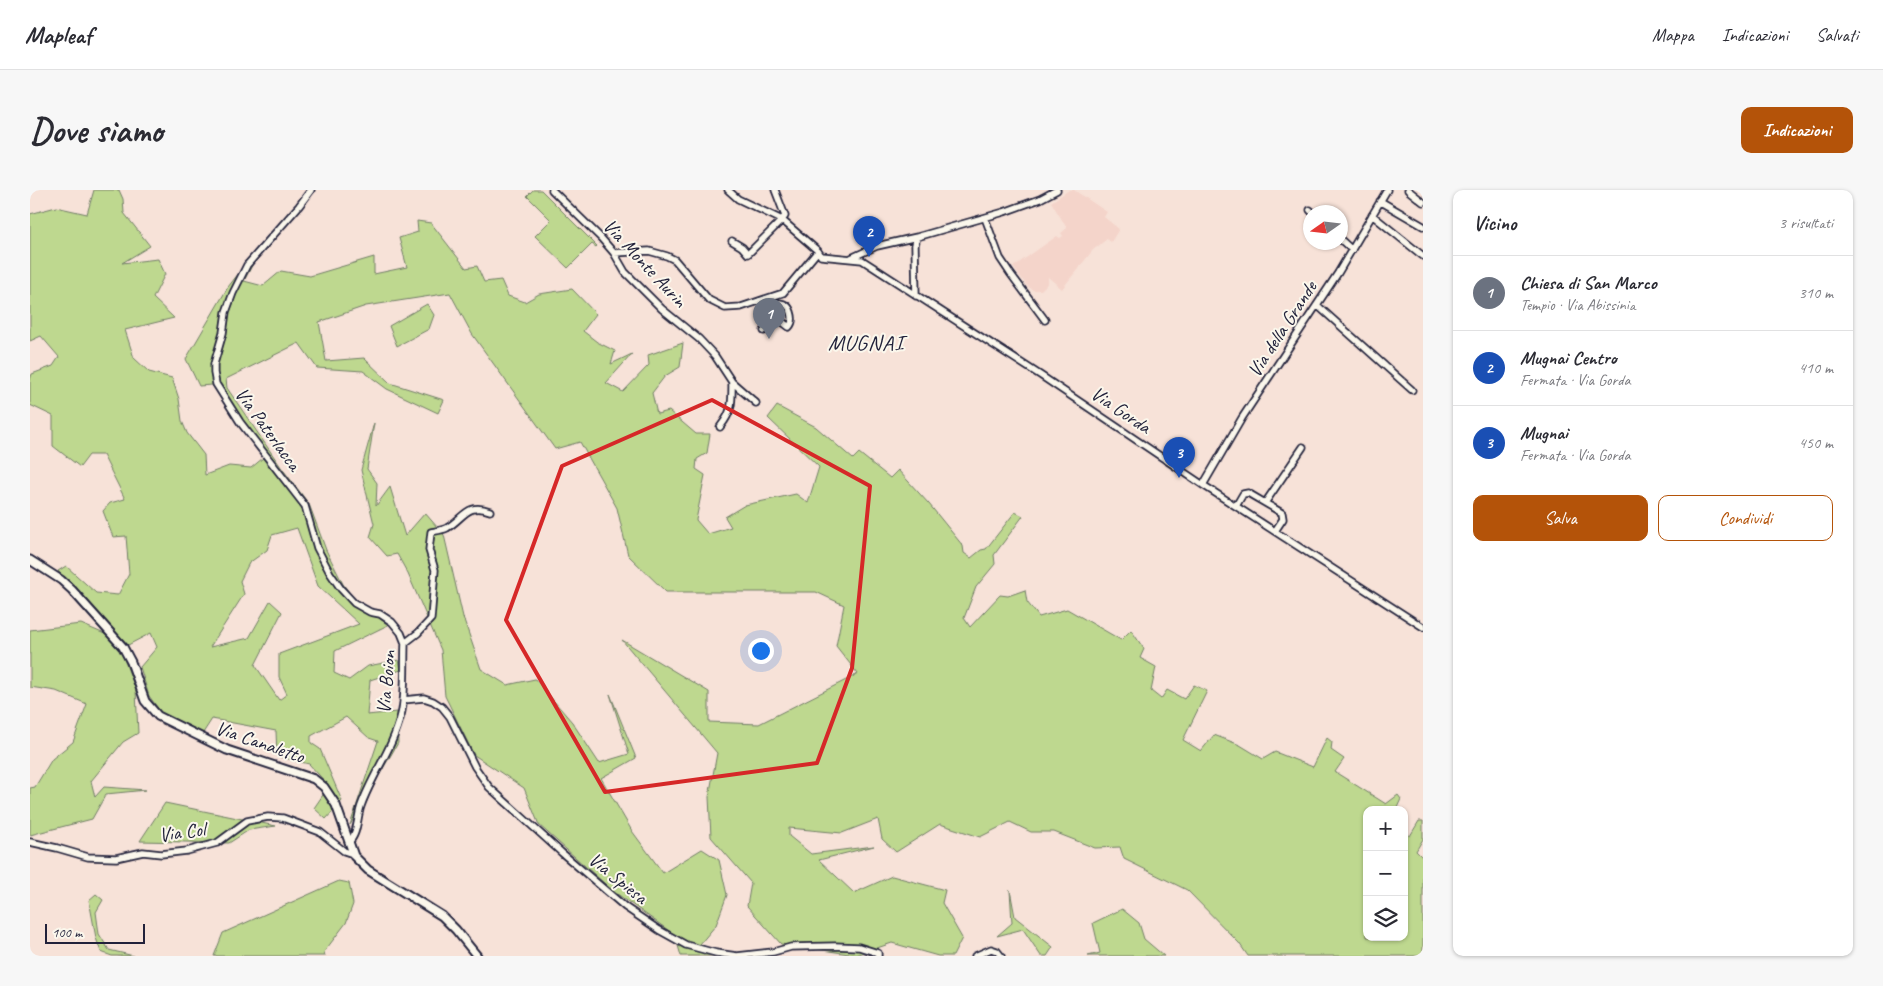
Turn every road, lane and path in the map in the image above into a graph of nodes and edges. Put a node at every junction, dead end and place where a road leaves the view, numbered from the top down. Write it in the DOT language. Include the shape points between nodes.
graph roads {
  1 [pos="311,190"];
  2 [pos="552,190"];
  3 [pos="728,190"];
  4 [pos="775,190"];
  5 [pos="1057,190"];
  6 [pos="1387,190"];
  7 [pos="1408,190"];
  8 [pos="1380,201"];
  9 [pos="1423,202"];
  10 [pos="1372,215"];
  11 [pos="984,218"];
  12 [pos="782,220"];
  13 [pos="1423,226"];
  14 [pos="917,237"];
  15 [pos="732,241"];
  16 [pos="1348,246"];
  17 [pos="1352,250"];
  18 [pos="818,251"];
  19 [pos="614,253"];
  20 [pos="1423,256"];
  21 [pos="851,258"];
  22 [pos="916,296"];
  23 [pos="758,301"];
  24 [pos="1317,305"];
  25 [pos="1045,320"];
  26 [pos="764,330"];
  27 [pos="732,382"];
  28 [pos="1412,390"];
  29 [pos="756,404"];
  30 [pos="720,427"];
  31 [pos="1303,447"];
  32 [pos="1203,485"];
  33 [pos="1265,503"];
  34 [pos="1236,506"];
  35 [pos="490,511"];
  36 [pos="1275,531"];
  37 [pos="30,560"];
  38 [pos="1423,627"];
  39 [pos="405,643"];
  40 [pos="402,700"];
  41 [pos="30,842"];
  42 [pos="349,842"];
  43 [pos="353,854"];
  44 [pos="475,956"];
  45 [pos="878,956"];
  46 [pos="975,956"];
  47 [pos="1001,956"];
  1 -- 39 [label="street, Via Paterlacca" via="247,265 233,293 214,364 216,384 240,422 305,506 317,548 341,589 354,603 392,622"];
  2 -- 19 [label="street, Via Monte Aurin"];
  3 -- 12 [label="street" via="738,199"];
  4 -- 12 [label="street" via="785,216"];
  5 -- 11 [label="street"];
  6 -- 8 [label="street, Via della Grande"];
  7 -- 9 [label="street"];
  8 -- 10 [label="street, Via della Grande"];
  8 -- 13 [label="street"];
  10 -- 17 [label="street, Via della Grande"];
  10 -- 20 [label="street"];
  11 -- 14 [label="street"];
  11 -- 25 [label="street" via="1000,258"];
  12 -- 15 [label="street" via="748,254"];
  12 -- 18 [label="street"];
  14 -- 21 [label="street" via="877,246"];
  14 -- 22 [label="street"];
  16 -- 17 [label="street"];
  17 -- 24 [label="street, Via della Grande"];
  18 -- 21 [label="street" via="821,256"];
  18 -- 23 [label="street" via="783,293"];
  19 -- 23 [label="street" via="649,251 667,256 675,260 709,300 725,308"];
  19 -- 27 [label="street, Via Monte Aurin" via="625,272 716,356"];
  21 -- 22 [label="street, Via Gorda" via="862,260"];
  22 -- 32 [label="street, Via Gorda"];
  23 -- 26 [label="street" via="782,303 792,314 789,327 776,317"];
  24 -- 28 [label="street"];
  24 -- 32 [label="street, Via della Grande" via="1242,418"];
  27 -- 29 [label="street, Via Monte Aurin"];
  27 -- 30 [label="street" via="732,406"];
  31 -- 33 [label="street"];
  32 -- 34 [label="street, Via Gorda"];
  33 -- 34 [label="street" via="1245,493"];
  33 -- 36 [label="street" via="1283,515"];
  34 -- 36 [label="street, Via Gorda"];
  35 -- 39 [label="street, Via Boion" via="481,508 466,511 447,528 431,532 429,550 435,570 431,620"];
  36 -- 38 [label="street, Via Gorda"];
  37 -- 42 [label="street, Via Canaletto" via="72,590 123,647 153,713 227,750 314,779 336,805"];
  39 -- 40 [label="street, Via Boion"];
  40 -- 42 [label="street, Via Boion" via="402,714 390,750 369,785"];
  40 -- 45 [label="street, Via Spiesa" via="424,698 442,707 489,787 625,906 679,942 737,956 791,947 836,946 872,950"];
  41 -- 43 [label="street, Via Col" via="88,857 116,858 143,852 161,854 217,843 247,821 268,817 283,818 311,828"];
  42 -- 43 [label="street, Via Canaletto"];
  43 -- 44 [label="street, Via Canaletto" via="368,870 442,916"];
  46 -- 47 [label="street" via="991,949 997,950"];
}
